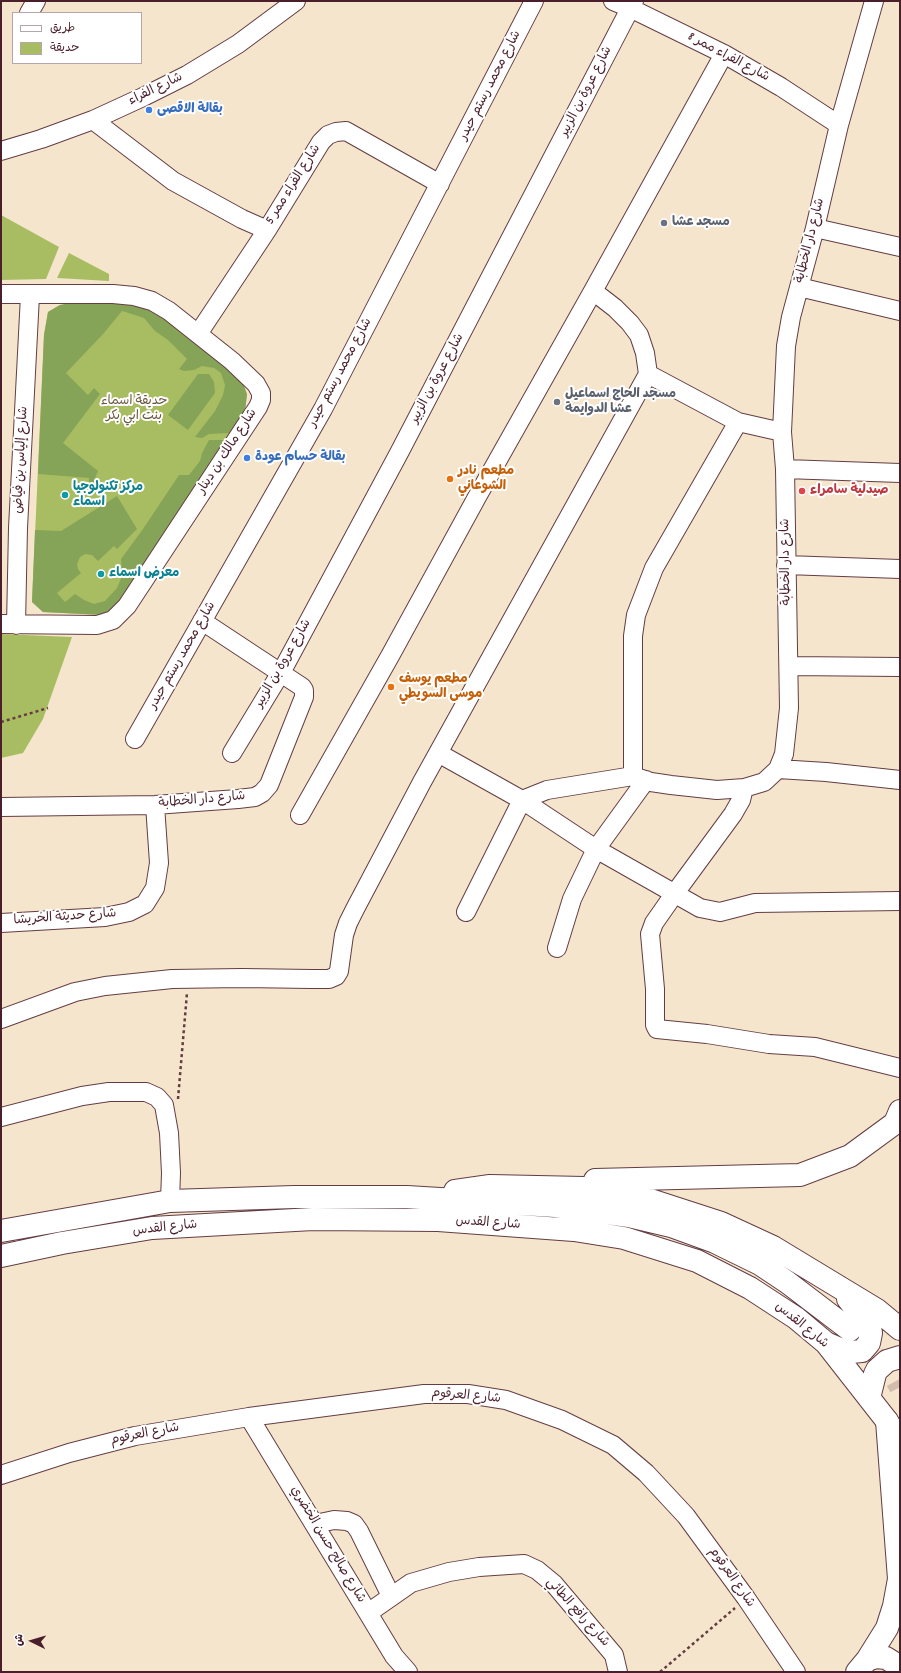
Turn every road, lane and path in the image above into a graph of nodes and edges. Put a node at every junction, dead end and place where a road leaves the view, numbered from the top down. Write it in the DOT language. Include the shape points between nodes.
graph roads {
  1 [pos="36,1"];
  2 [pos="534,1"];
  3 [pos="613,1"];
  4 [pos="874,1"];
  5 [pos="288,4"];
  6 [pos="632,4"];
  7 [pos="30,12"];
  8 [pos="724,54"];
  9 [pos="93,120"];
  10 [pos="838,126"];
  11 [pos="1,151"];
  12 [pos="440,184"];
  13 [pos="815,228"];
  14 [pos="267,230"];
  15 [pos="900,248"];
  16 [pos="799,287"];
  17 [pos="593,291"];
  18 [pos="1,294"];
  19 [pos="30,295"];
  20 [pos="900,311"];
  21 [pos="198,334"];
  22 [pos="648,374"];
  23 [pos="738,422"];
  24 [pos="782,432"];
  25 [pos="785,469"];
  26 [pos="900,473"];
  27 [pos="786,565"];
  28 [pos="900,568"];
  29 [pos="202,621"];
  30 [pos="8,624"];
  31 [pos="790,666"];
  32 [pos="900,667"];
  33 [pos="280,673"];
  34 [pos="48,708"];
  35 [pos="1,722"];
  36 [pos="135,739"];
  37 [pos="232,752"];
  38 [pos="438,753"];
  39 [pos="778,769"];
  40 [pos="640,778"];
  41 [pos="900,780"];
  42 [pos="744,788"];
  43 [pos="522,800"];
  44 [pos="155,806"];
  45 [pos="1,807"];
  46 [pos="300,816"];
  47 [pos="596,849"];
  48 [pos="675,893"];
  49 [pos="900,901"];
  50 [pos="466,912"];
  51 [pos="1,923"];
  52 [pos="557,948"];
  53 [pos="187,990"];
  54 [pos="1,1019"];
  55 [pos="900,1068"];
  56 [pos="177,1102"];
  57 [pos="900,1111"];
  58 [pos="1,1117"];
  59 [pos="490,1186"];
  60 [pos="407,1197"];
  61 [pos="170,1201"];
  62 [pos="1,1231"];
  63 [pos="1,1256"];
  64 [pos="831,1281"];
  65 [pos="900,1329"];
  66 [pos="850,1330"];
  67 [pos="826,1343"];
  68 [pos="900,1343"];
  69 [pos="862,1351"];
  70 [pos="900,1357"];
  71 [pos="869,1398"];
  72 [pos="250,1417"];
  73 [pos="887,1421"];
  74 [pos="900,1442"];
  75 [pos="1,1475"];
  76 [pos="315,1524"];
  77 [pos="391,1596"];
  78 [pos="746,1598"];
  79 [pos="368,1613"];
  80 [pos="862,1666"];
  81 [pos="408,1672"];
  82 [pos="618,1672"];
  83 [pos="660,1672"];
  84 [pos="796,1672"];
  85 [pos="899,1672"];
  1 -- 7 [label="street"];
  2 -- 12 [label="street, شارع محمد رستم حيدر"];
  3 -- 6 [label="street, شارع الفراء ممر 8"];
  4 -- 10 [label="street, شارع دار الخطابة"];
  5 -- 9 [label="street, شارع الفراء" via="238,44 187,75"];
  6 -- 8 [label="street, شارع الفراء ممر 8"];
  6 -- 33 [label="street, شارع عروة بن الزبير" via="403,446"];
  8 -- 10 [label="street, شارع الفراء ممر 8" via="781,87"];
  8 -- 17 [label="street"];
  9 -- 11 [label="street, شارع الفراء"];
  9 -- 14 [label="street, شارع الفراء ممر 5" via="173,181"];
  10 -- 13 [label="street, شارع دار الخطابة"];
  12 -- 14 [label="street, شارع الفراء ممر 5" via="346,131 336,132 321,142"];
  12 -- 29 [label="street, شارع محمد رستم حيدر" via="323,409"];
  13 -- 15 [label="street"];
  13 -- 16 [label="street, شارع دار الخطابة"];
  14 -- 21 [label="street"];
  16 -- 20 [label="street"];
  16 -- 24 [label="street, شارع دار الخطابة" via="786,346"];
  17 -- 22 [label="street" via="630,322 639,335"];
  17 -- 46 [label="street"];
  18 -- 19 [label="street, شارع مالك بن دينار"];
  19 -- 21 [label="street, شارع مالك بن دينار" via="134,296 152,301"];
  19 -- 30 [label="street, شارع إلياس بن فياض" via="18,528"];
  21 -- 30 [label="street, شارع مالك بن دينار" via="256,384 262,400 258,407 127,606 113,620 97,625"];
  22 -- 23 [label="street"];
  22 -- 38 [label="street"];
  23 -- 24 [label="street"];
  23 -- 40 [label="street" via="654,568 636,615 633,636"];
  24 -- 25 [label="street, شارع دار الخطابة"];
  25 -- 26 [label="street"];
  25 -- 27 [label="street, شارع دار الخطابة"];
  27 -- 28 [label="street"];
  27 -- 31 [label="street, شارع دار الخطابة"];
  29 -- 33 [label="street, شارع دار الخطابة"];
  29 -- 36 [label="street, شارع محمد رستم حيدر"];
  31 -- 32 [label="street"];
  31 -- 39 [label="street, شارع دار الخطابة" via="784,754"];
  33 -- 37 [label="street, شارع عروة بن الزبير"];
  33 -- 44 [label="street, شارع دار الخطابة" via="302,687 304,697 269,785 262,793 238,799"];
  34 -- 35 [label="path"];
  38 -- 43 [label="street"];
  38 -- 54 [label="street" via="348,923 336,976 329,979 172,979 105,986 75,992"];
  39 -- 41 [label="street"];
  39 -- 42 [label="street, شارع دار الخطابة" via="764,782"];
  40 -- 42 [label="street, شارع دار الخطابة" via="671,786 717,790"];
  40 -- 43 [label="street, شارع دار الخطابة" via="547,790"];
  40 -- 47 [label="street"];
  42 -- 48 [label="street" via="733,814"];
  43 -- 47 [label="street"];
  43 -- 50 [label="street"];
  44 -- 45 [label="street, شارع دار الخطابة"];
  44 -- 51 [label="street, شارع حديثة الخريشا" via="159,863 155,888 144,904 129,912 105,917"];
  47 -- 48 [label="street"];
  47 -- 52 [label="street" via="572,899"];
  48 -- 49 [label="street" via="700,908 720,912 755,903"];
  48 -- 55 [label="street" via="654,923 650,934 656,1030 707,1034 769,1044 816,1046"];
  53 -- 56 [label="path"];
  57 -- 59 [label="main road" via="895,1123 850,1156 800,1175 549,1180"];
  58 -- 61 [label="street" via="82,1096 109,1092 146,1092 157,1097 164,1105 169,1133"];
  59 -- 60 [label="main road"];
  59 -- 64 [label="main road" via="584,1188 647,1199 721,1223 773,1247"];
  60 -- 61 [label="main road, شارع القدس"];
  60 -- 66 [label="main road, شارع القدس" via="555,1206 629,1216 671,1226 715,1242 760,1264 813,1300"];
  61 -- 62 [label="main road, شارع القدس"];
  63 -- 67 [label="main road, شارع القدس" via="152,1228 313,1219 438,1220 574,1230 624,1238 697,1261 750,1288 796,1318"];
  64 -- 65 [label="main road" via="877,1310"];
  64 -- 69 [label="main road" via="870,1327 870,1339"];
  67 -- 69 [label="main road" via="847,1352"];
  67 -- 71 [label="main road, شارع القدس"];
  68 -- 69 [label="main road"];
  70 -- 71 [label="main road" via="887,1361 877,1370"];
  71 -- 73 [label="main road, شارع القدس"];
  72 -- 75 [label="street, شارع العرقوم" via="135,1436 69,1453"];
  72 -- 76 [label="street, شارع صالح حسن الخضري"];
  72 -- 78 [label="street, شارع العرقوم" via="424,1394 468,1394 506,1400 562,1420 613,1446 646,1473 686,1516"];
  73 -- 74 [label="main road, شارع القدس"];
  73 -- 80 [label="main road" via="899,1578 887,1628"];
  76 -- 77 [label="street" via="334,1520 354,1524"];
  76 -- 79 [label="street, شارع صالح حسن الخضري"];
  77 -- 79 [label="street, شارع رافع الطائي"];
  77 -- 82 [label="street, شارع رافع الطائي" via="411,1583 449,1572 524,1564 537,1570 554,1584 614,1654"];
  78 -- 83 [label="path"];
  78 -- 84 [label="street, شارع العرقوم"];
  79 -- 81 [label="street, شارع صالح حسن الخضري" via="394,1656"];
  80 -- 85 [label="main road" via="876,1657 886,1658 894,1663"];
}
